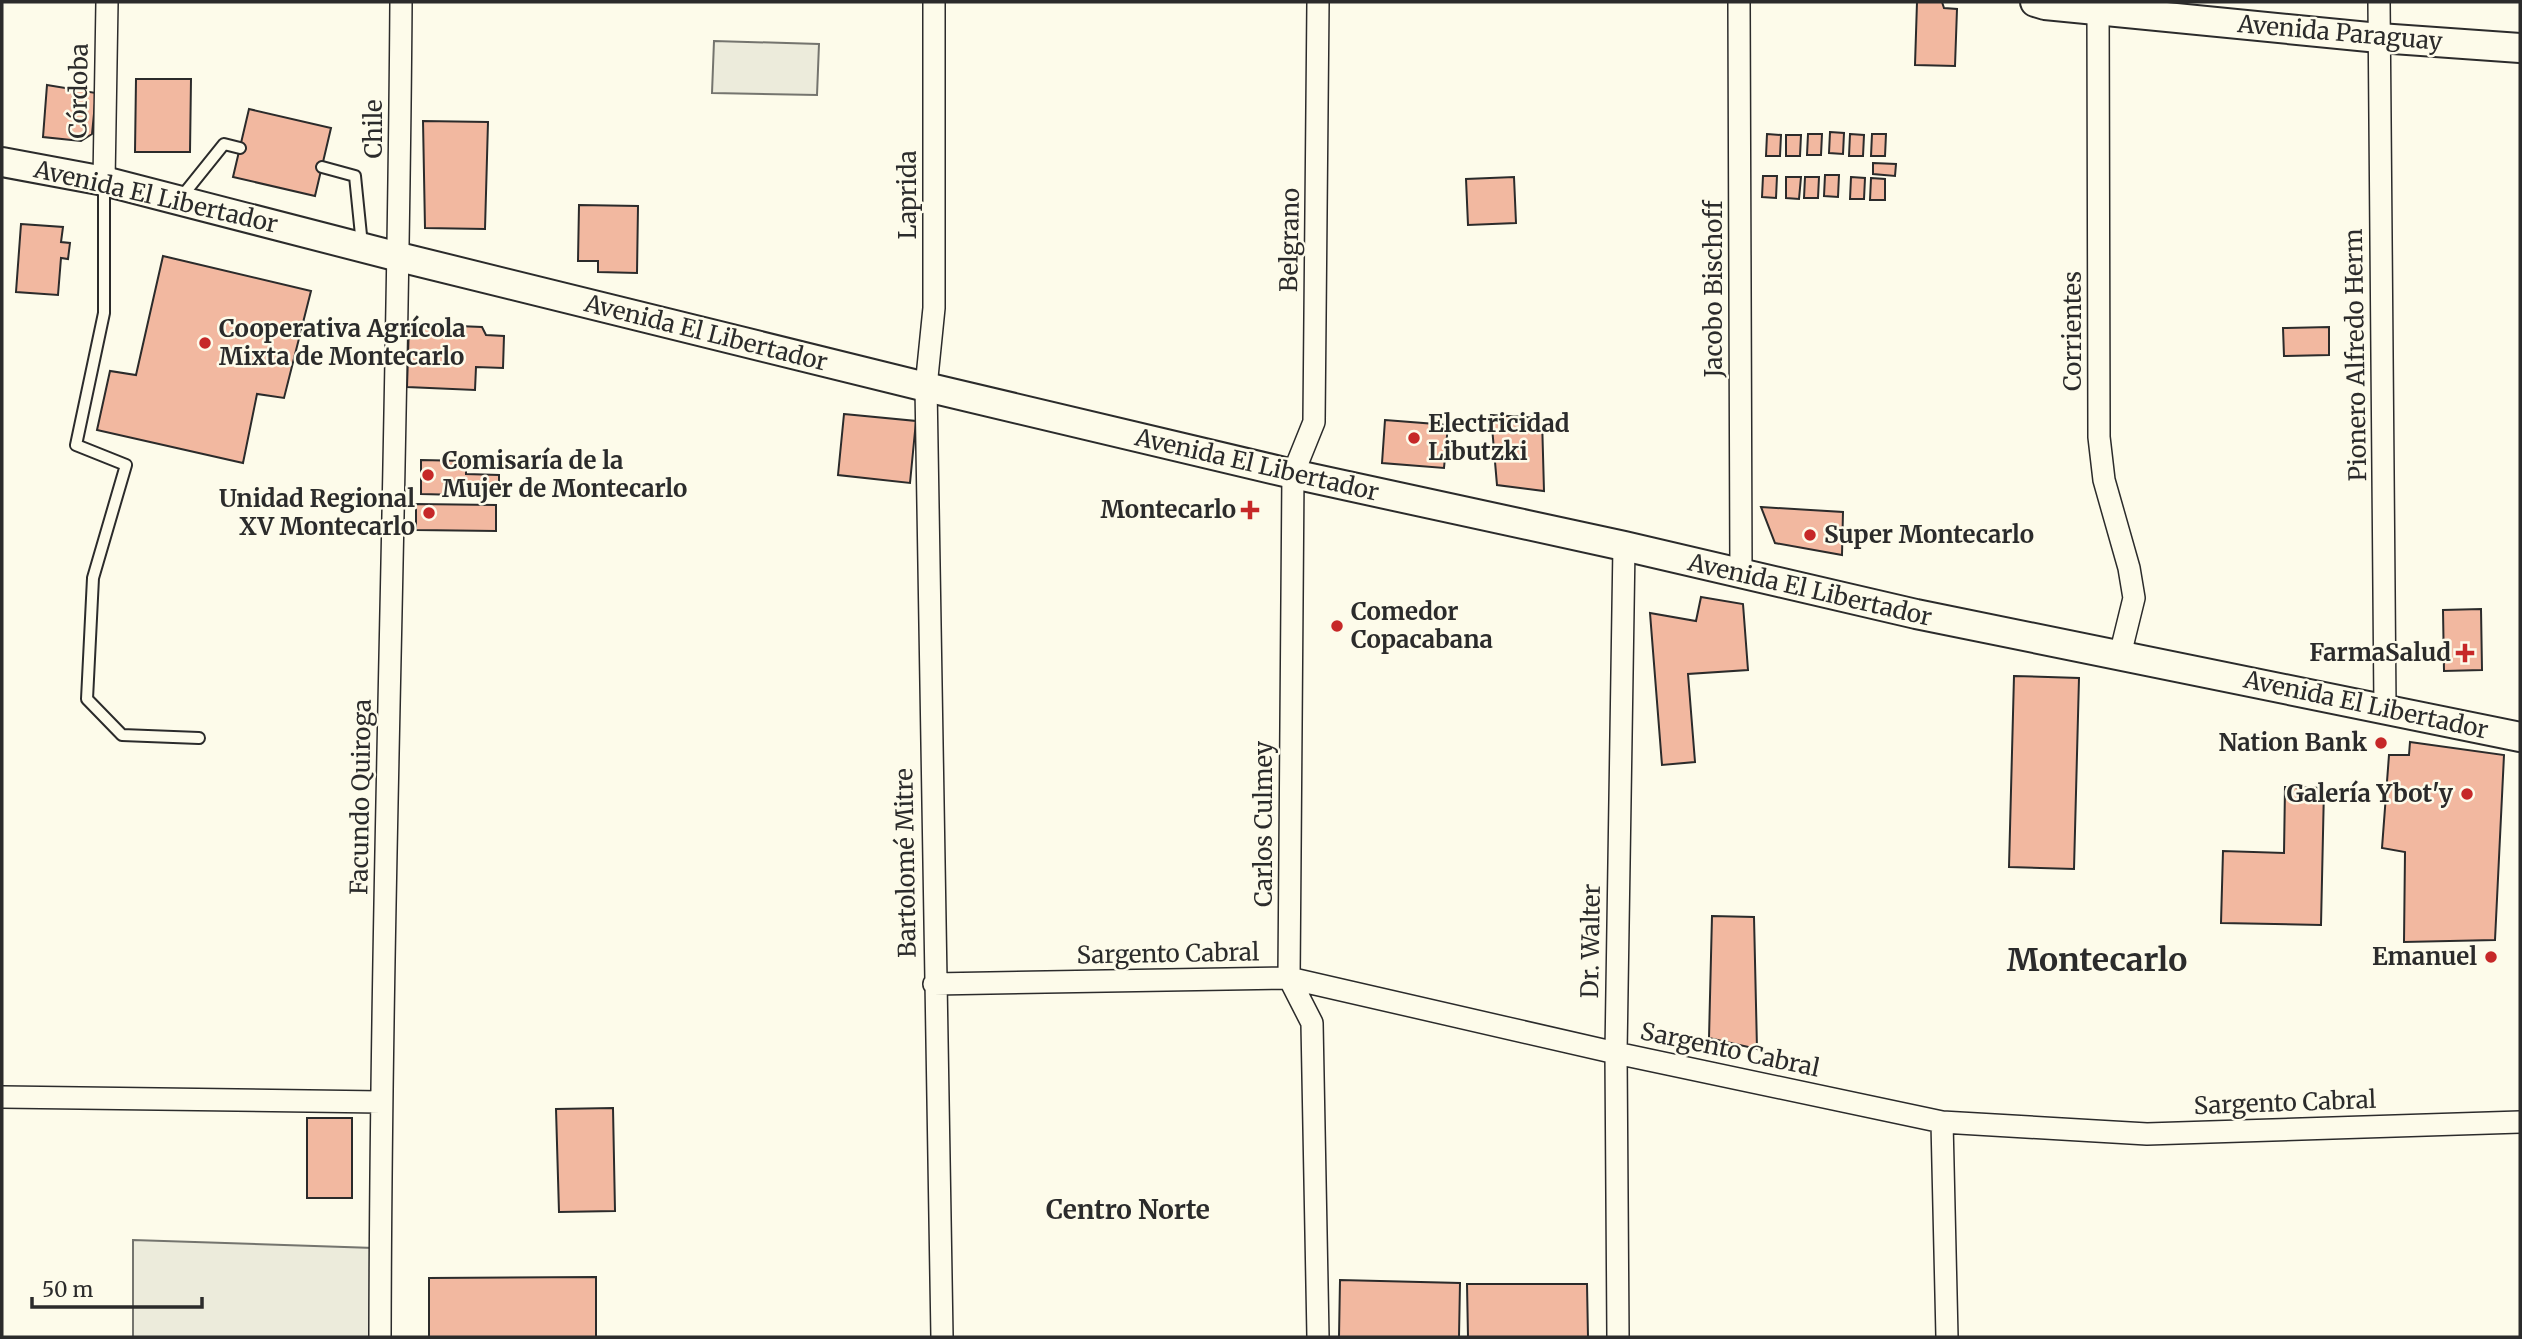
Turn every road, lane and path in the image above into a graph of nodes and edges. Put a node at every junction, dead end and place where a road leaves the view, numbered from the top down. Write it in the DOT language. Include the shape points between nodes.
graph roads {
  1 [pos="107,2"];
  2 [pos="401,2"];
  3 [pos="934,2"];
  4 [pos="1318,2"];
  5 [pos="1740,2"];
  6 [pos="2035,2"];
  7 [pos="2379,2"];
  8 [pos="2098,6"];
  9 [pos="2379,38"];
  10 [pos="2520,48"];
  11 [pos="240,148"];
  12 [pos="2,162"];
  13 [pos="321,167"];
  14 [pos="104,181"];
  15 [pos="179,200"];
  16 [pos="362,248"];
  17 [pos="399,257"];
  18 [pos="926,387"];
  19 [pos="1293,474"];
  20 [pos="1624,546"];
  21 [pos="1741,575"];
  22 [pos="2120,655"];
  23 [pos="2385,708"];
  24 [pos="2520,737"];
  25 [pos="200,738"];
  26 [pos="1289,978"];
  27 [pos="934,984"];
  28 [pos="1616,1053"];
  29 [pos="2,1097"];
  30 [pos="381,1102"];
  31 [pos="1942,1122"];
  32 [pos="2520,1122"];
  33 [pos="380,1337"];
  34 [pos="942,1337"];
  35 [pos="1318,1337"];
  36 [pos="1618,1337"];
  37 [pos="1947,1337"];
  1 -- 14 [label="street, Córdoba"];
  2 -- 17 [label="street, Chile"];
  3 -- 18 [label="street, Laprida" via="934,308"];
  4 -- 19 [label="street, Belgrano" via="1314,422"];
  5 -- 21 [label="street, Jacobo Bischoff"];
  6 -- 8 [label="main road, Avenida Paraguay"];
  7 -- 9 [label="street, Pionero Alfredo Herm"];
  8 -- 9 [label="main road, Avenida Paraguay"];
  8 -- 22 [label="street, Corrientes" via="2099,437 2104,480 2134,598"];
  9 -- 10 [label="main road, Avenida Paraguay"];
  9 -- 23 [label="street, Pionero Alfredo Herm"];
  11 -- 15 [label="lane" via="224,144"];
  12 -- 14 [label="main road, Avenida El Libertador"];
  13 -- 16 [label="lane" via="355,176"];
  14 -- 15 [label="main road, Avenida El Libertador"];
  14 -- 25 [label="lane" via="104,313 76,445 126,466 93,578 87,699 122,735"];
  15 -- 16 [label="main road, Avenida El Libertador"];
  16 -- 17 [label="main road, Avenida El Libertador"];
  17 -- 18 [label="main road, Avenida El Libertador"];
  17 -- 30 [label="street, Facundo Quiroga"];
  18 -- 19 [label="main road, Avenida El Libertador"];
  18 -- 27 [label="street, Bartolomé Mitre"];
  19 -- 20 [label="main road, Avenida El Libertador"];
  19 -- 26 [label="street, Carlos Culmey"];
  20 -- 21 [label="main road, Avenida El Libertador"];
  20 -- 28 [label="street, Dr. Walter"];
  21 -- 22 [label="main road, Avenida El Libertador"];
  22 -- 23 [label="main road, Avenida El Libertador"];
  23 -- 24 [label="main road, Avenida El Libertador"];
  26 -- 27 [label="street, Sargento Cabral"];
  26 -- 28 [label="street, Sargento Cabral"];
  26 -- 35 [label="street, Carlos Culmey" via="1312,1023"];
  27 -- 34 [label="street, Bartolomé Mitre"];
  28 -- 31 [label="street, Sargento Cabral"];
  28 -- 36 [label="street, Dr. Walter"];
  29 -- 30 [label="street"];
  30 -- 33 [label="street, Facundo Quiroga"];
  31 -- 32 [label="street, Sargento Cabral" via="2147,1134"];
  31 -- 37 [label="street"];
}
